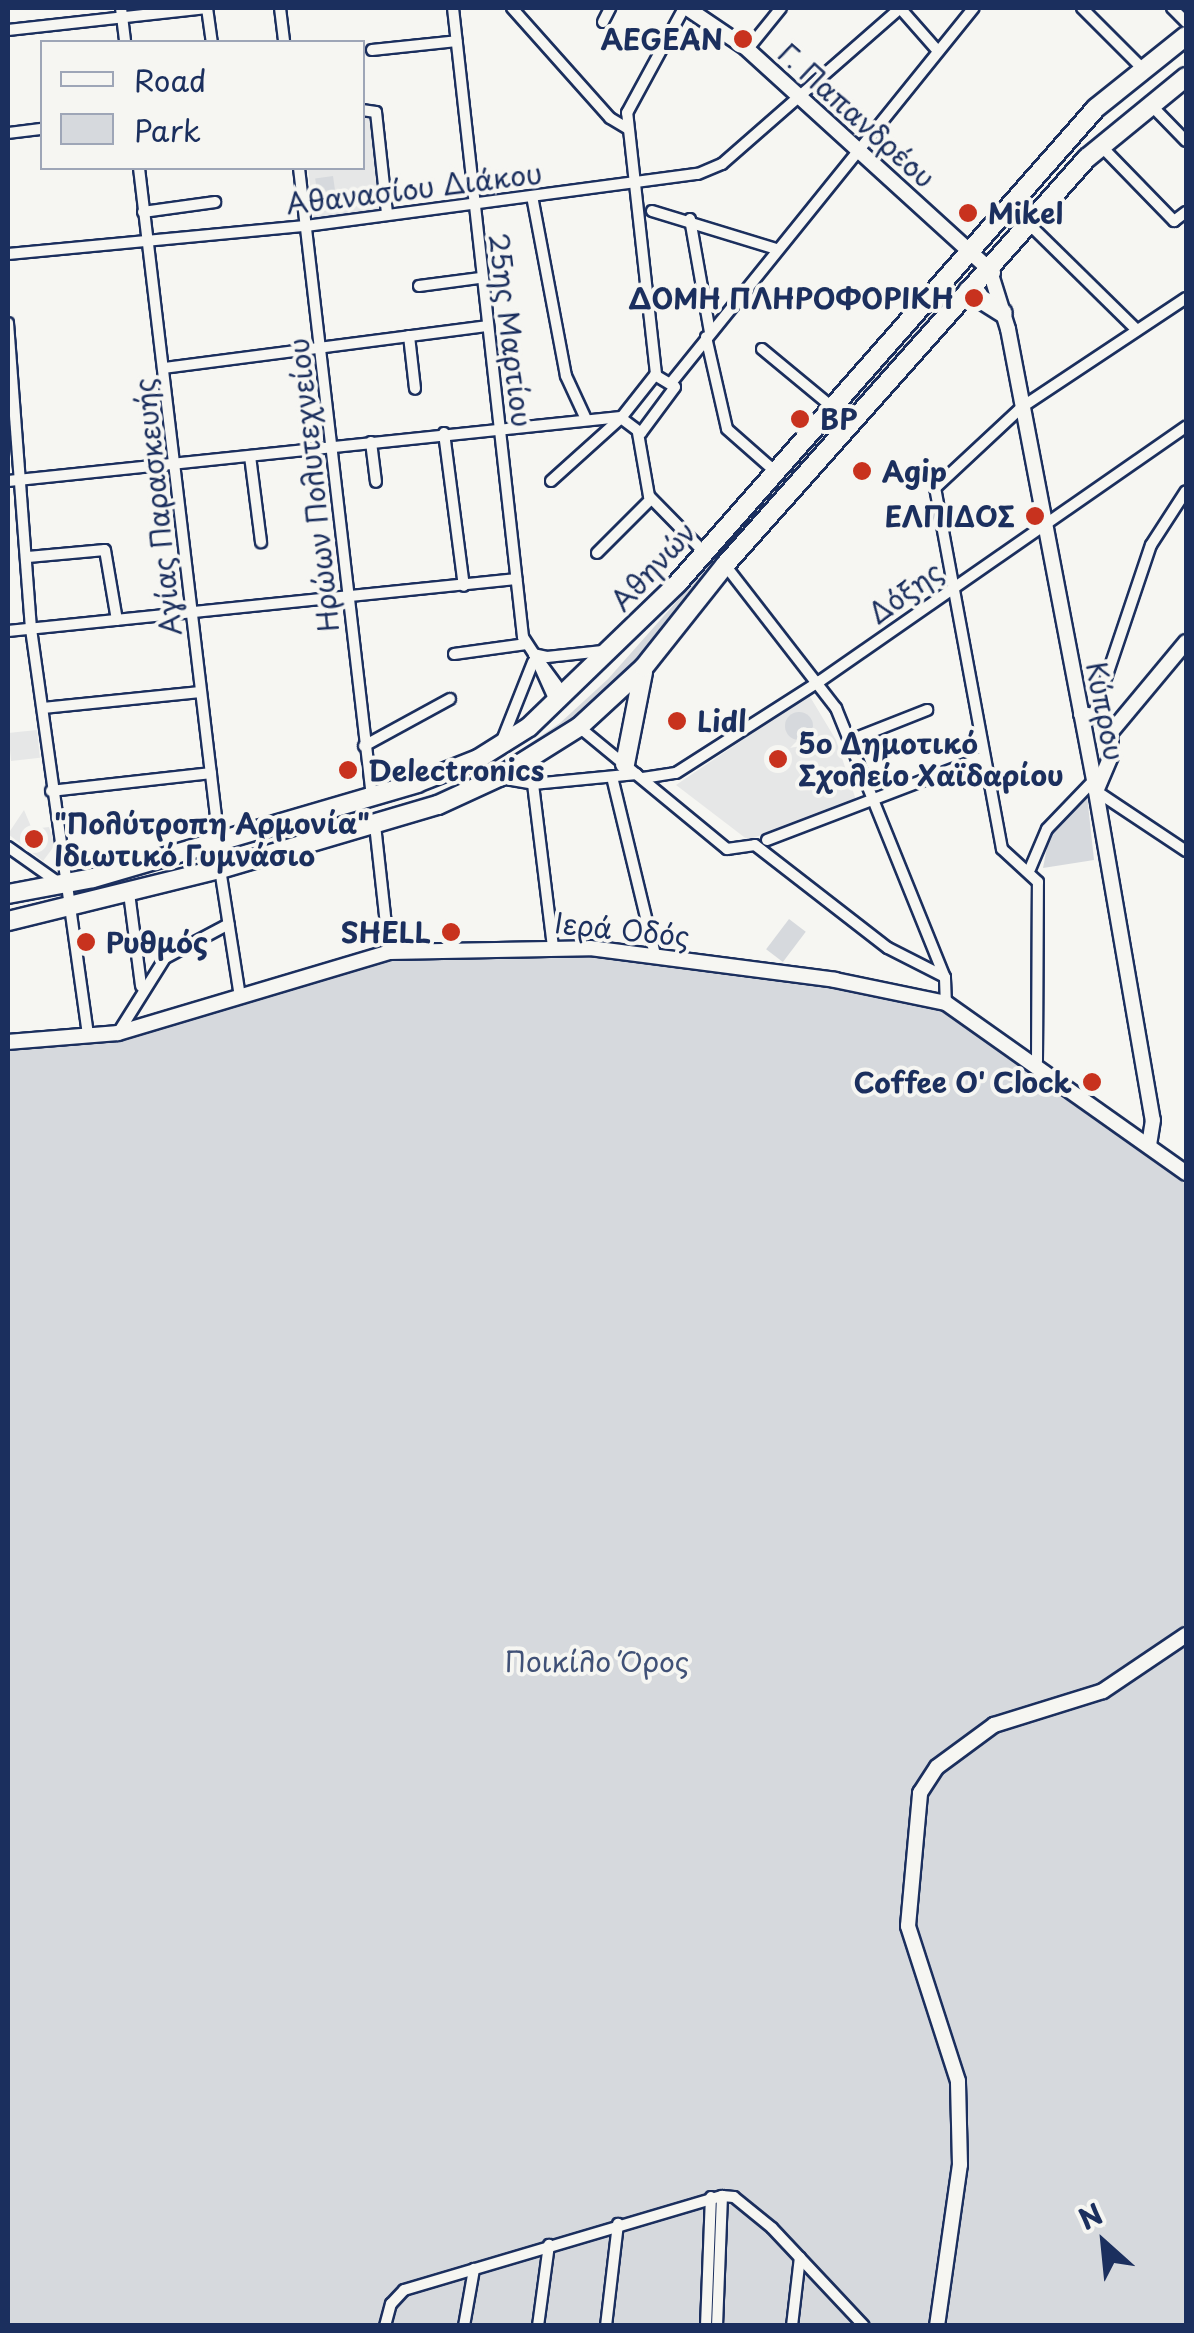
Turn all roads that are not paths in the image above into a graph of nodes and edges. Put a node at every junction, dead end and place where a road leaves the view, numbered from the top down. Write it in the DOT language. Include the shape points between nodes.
graph roads {
  1 [pos="207,8"];
  2 [pos="280,8"];
  3 [pos="453,8"];
  4 [pos="512,8"];
  5 [pos="610,8"];
  6 [pos="685,8"];
  7 [pos="781,8"];
  8 [pos="900,8"];
  9 [pos="974,8"];
  10 [pos="1082,8"];
  11 [pos="1172,8"];
  12 [pos="121,12"];
  13 [pos="603,22"];
  14 [pos="1186,22"];
  15 [pos="8,30"];
  16 [pos="1186,36"];
  17 [pos="125,40"];
  18 [pos="212,40"];
  19 [pos="284,40"];
  20 [pos="456,41"];
  21 [pos="936,49"];
  22 [pos="372,50"];
  23 [pos="748,50"];
  24 [pos="1141,67"];
  25 [pos="1186,77"];
  26 [pos="800,96"];
  27 [pos="1148,102"];
  28 [pos="365,110"];
  29 [pos="40,129"];
  30 [pos="628,130"];
  31 [pos="8,132"];
  32 [pos="1186,142"];
  33 [pos="1100,145"];
  34 [pos="856,146"];
  35 [pos="138,170"];
  36 [pos="299,170"];
  37 [pos="634,182"];
  38 [pos="532,196"];
  39 [pos="216,202"];
  40 [pos="472,202"];
  41 [pos="652,211"];
  42 [pos="143,212"];
  43 [pos="1186,212"];
  44 [pos="387,214"];
  45 [pos="690,219"];
  46 [pos="1029,224"];
  47 [pos="306,226"];
  48 [pos="147,240"];
  49 [pos="776,249"];
  50 [pos="970,251"];
  51 [pos="8,254"];
  52 [pos="988,268"];
  53 [pos="480,278"];
  54 [pos="418,286"];
  55 [pos="968,290"];
  56 [pos="1186,298"];
  57 [pos="1005,321"];
  58 [pos="8,323"];
  59 [pos="487,326"];
  60 [pos="1137,330"];
  61 [pos="708,335"];
  62 [pos="409,336"];
  63 [pos="320,348"];
  64 [pos="762,349"];
  65 [pos="164,368"];
  66 [pos="656,374"];
  67 [pos="671,383"];
  68 [pos="415,389"];
  69 [pos="832,407"];
  70 [pos="1022,408"];
  71 [pos="585,418"];
  72 [pos="621,418"];
  73 [pos="501,427"];
  74 [pos="1186,427"];
  75 [pos="444,433"];
  76 [pos="638,433"];
  77 [pos="371,442"];
  78 [pos="331,446"];
  79 [pos="250,456"];
  80 [pos="175,464"];
  81 [pos="776,472"];
  82 [pos="20,480"];
  83 [pos="551,480"];
  84 [pos="8,481"];
  85 [pos="376,482"];
  86 [pos="1186,491"];
  87 [pos="651,499"];
  88 [pos="1046,524"];
  89 [pos="262,542"];
  90 [pos="704,552"];
  91 [pos="596,553"];
  92 [pos="28,558"];
  93 [pos="726,565"];
  94 [pos="516,580"];
  95 [pos="952,585"];
  96 [pos="464,586"];
  97 [pos="348,597"];
  98 [pos="192,612"];
  99 [pos="117,620"];
  100 [pos="31,628"];
  101 [pos="8,631"];
  102 [pos="1186,642"];
  103 [pos="612,650"];
  104 [pos="531,653"];
  105 [pos="454,654"];
  106 [pos="644,668"];
  107 [pos="820,681"];
  108 [pos="200,692"];
  109 [pos="450,699"];
  110 [pos="561,701"];
  111 [pos="43,708"];
  112 [pos="927,710"];
  113 [pos="1088,714"];
  114 [pos="579,727"];
  115 [pos="1112,732"];
  116 [pos="851,740"];
  117 [pos="364,746"];
  118 [pos="501,747"];
  119 [pos="984,757"];
  120 [pos="635,772"];
  121 [pos="211,773"];
  122 [pos="499,778"];
  123 [pos="613,781"];
  124 [pos="534,784"];
  125 [pos="1095,785"];
  126 [pos="51,791"];
  127 [pos="372,797"];
  128 [pos="876,799"];
  129 [pos="375,825"];
  130 [pos="767,840"];
  131 [pos="219,842"];
  132 [pos="8,847"];
  133 [pos="1186,851"];
  134 [pos="1030,868"];
  135 [pos="220,870"];
  136 [pos="64,885"];
  137 [pos="128,893"];
  138 [pos="8,894"];
  139 [pos="69,909"];
  140 [pos="8,920"];
  141 [pos="229,924"];
  142 [pos="553,946"];
  143 [pos="389,952"];
  144 [pos="655,956"];
  145 [pos="946,978"];
  146 [pos="141,986"];
  147 [pos="240,997"];
  148 [pos="946,1003"];
  149 [pos="118,1033"];
  150 [pos="88,1037"];
  151 [pos="8,1042"];
  152 [pos="1037,1062"];
  153 [pos="1149,1103"];
  154 [pos="1132,1133"];
  155 [pos="1149,1146"];
  156 [pos="1186,1173"];
  157 [pos="1186,1635"];
  158 [pos="716,2196"];
  159 [pos="618,2224"];
  160 [pos="549,2246"];
  161 [pos="800,2257"];
  162 [pos="474,2269"];
  163 [pos="386,2326"];
  164 [pos="464,2326"];
  165 [pos="538,2326"];
  166 [pos="606,2326"];
  167 [pos="706,2326"];
  168 [pos="717,2326"];
  169 [pos="792,2326"];
  170 [pos="864,2326"];
  171 [pos="937,2326"];
  1 -- 12 [label="street"];
  1 -- 18 [label="street"];
  2 -- 19 [label="street"];
  3 -- 20 [label="street, 25ης Μαρτίου"];
  4 -- 30 [label="street"];
  5 -- 13 [label="street"];
  6 -- 23 [label="street, Γ. Παπανδρέου"];
  6 -- 30 [label="street" via="629,104"];
  7 -- 23 [label="street"];
  8 -- 21 [label="street"];
  8 -- 26 [label="street, Αθανασίου Διάκου"];
  9 -- 21 [label="street"];
  10 -- 24 [label="street"];
  11 -- 14 [label="street"];
  12 -- 15 [label="street"];
  12 -- 17 [label="street"];
  16 -- 24 [label="highway, Αθηνών"];
  20 -- 22 [label="street"];
  20 -- 40 [label="street, 25ης Μαρτίου"];
  21 -- 34 [label="street"];
  23 -- 26 [label="street, Γ. Παπανδρέου"];
  24 -- 50 [label="highway, Αθηνών" via="1072,133"];
  25 -- 27 [label="highway, Αθηνών"];
  26 -- 34 [label="street, Γ. Παπανδρέου"];
  26 -- 37 [label="street, Αθανασίου Διάκου" via="712,170"];
  27 -- 32 [label="street"];
  27 -- 33 [label="highway, Αθηνών"];
  28 -- 44 [label="street" via="376,112"];
  29 -- 31 [label="street"];
  30 -- 37 [label="street"];
  33 -- 43 [label="street" via="1174,221"];
  33 -- 46 [label="highway, Αθηνών"];
  34 -- 49 [label="street"];
  34 -- 50 [label="street, Γ. Παπανδρέου"];
  35 -- 42 [label="street, Αγίας Παρασκευής"];
  36 -- 47 [label="street, Ηρώων Πολυτεχνείου"];
  37 -- 38 [label="street, Αθανασίου Διάκου"];
  37 -- 66 [label="street"];
  38 -- 40 [label="street, Αθανασίου Διάκου"];
  38 -- 71 [label="street" via="566,376"];
  39 -- 42 [label="street"];
  40 -- 44 [label="street, Αθανασίου Διάκου"];
  40 -- 53 [label="street, 25ης Μαρτίου"];
  41 -- 45 [label="street"];
  42 -- 48 [label="street, Αγίας Παρασκευής"];
  44 -- 47 [label="street, Αθανασίου Διάκου"];
  45 -- 49 [label="street"];
  45 -- 61 [label="street"];
  46 -- 52 [label="highway, Αθηνών"];
  46 -- 60 [label="street"];
  47 -- 48 [label="street, Αθανασίου Διάκου"];
  47 -- 63 [label="street, Ηρώων Πολυτεχνείου"];
  48 -- 51 [label="street, Αθανασίου Διάκου"];
  48 -- 65 [label="street, Αγίας Παρασκευής"];
  49 -- 61 [label="street"];
  50 -- 52 [label="street, Γ. Παπανδρέου"];
  50 -- 69 [label="highway, Αθηνών"];
  52 -- 55 [label="highway, Αθηνών"];
  52 -- 57 [label="street, Κύπρου"];
  53 -- 54 [label="street"];
  53 -- 59 [label="street, 25ης Μαρτίου"];
  55 -- 57 [label="highway"];
  55 -- 93 [label="highway, Αθηνών"];
  56 -- 60 [label="street"];
  57 -- 70 [label="street, Κύπρου"];
  58 -- 82 [label="street"];
  59 -- 62 [label="street"];
  59 -- 73 [label="street, 25ης Μαρτίου"];
  60 -- 70 [label="street"];
  61 -- 67 [label="street"];
  61 -- 81 [label="street" via="728,429"];
  62 -- 63 [label="street"];
  62 -- 68 [label="street"];
  63 -- 65 [label="street"];
  63 -- 78 [label="street, Ηρώων Πολυτεχνείου"];
  64 -- 69 [label="street"];
  65 -- 80 [label="street, Αγίας Παρασκευής"];
  66 -- 67 [label="street"];
  66 -- 72 [label="street"];
  67 -- 76 [label="street" via="676,392"];
  69 -- 81 [label="highway, Αθηνών"];
  70 -- 88 [label="street, Κύπρου"];
  70 -- 95 [label="street" via="936,485"];
  71 -- 72 [label="street"];
  71 -- 73 [label="street"];
  72 -- 76 [label="street"];
  72 -- 83 [label="street"];
  73 -- 75 [label="street"];
  73 -- 94 [label="street, 25ης Μαρτίου"];
  74 -- 88 [label="street, Δόξης"];
  75 -- 77 [label="street"];
  75 -- 96 [label="street"];
  76 -- 87 [label="street"];
  77 -- 78 [label="street"];
  77 -- 85 [label="street"];
  78 -- 79 [label="street"];
  78 -- 97 [label="street, Ηρώων Πολυτεχνείου"];
  79 -- 80 [label="street"];
  79 -- 89 [label="street"];
  80 -- 82 [label="street"];
  80 -- 98 [label="street, Αγίας Παρασκευής"];
  81 -- 90 [label="highway, Αθηνών"];
  82 -- 84 [label="street"];
  82 -- 92 [label="street"];
  86 -- 113 [label="street" via="1151,545"];
  87 -- 90 [label="street"];
  87 -- 91 [label="street"];
  88 -- 95 [label="street, Δόξης"];
  88 -- 113 [label="street, Κύπρου"];
  90 -- 103 [label="highway, Αθηνών"];
  92 -- 99 [label="street" via="105,550"];
  92 -- 100 [label="street"];
  93 -- 106 [label="highway, Αθηνών"];
  93 -- 107 [label="street"];
  94 -- 96 [label="street"];
  94 -- 104 [label="street, 25ης Μαρτίου"];
  95 -- 107 [label="street, Δόξης"];
  95 -- 119 [label="street"];
  96 -- 97 [label="street"];
  97 -- 98 [label="street"];
  97 -- 117 [label="street, Ηρώων Πολυτεχνείου"];
  98 -- 99 [label="street"];
  98 -- 108 [label="street, Αγίας Παρασκευής"];
  99 -- 100 [label="street"];
  100 -- 101 [label="street"];
  100 -- 111 [label="street"];
  102 -- 115 [label="street"];
  103 -- 104 [label="street"];
  103 -- 110 [label="highway, Αθηνών"];
  104 -- 105 [label="street"];
  104 -- 110 [label="street, 25ης Μαρτίου"];
  104 -- 118 [label="street"];
  106 -- 114 [label="highway, Αθηνών"];
  106 -- 120 [label="highway"];
  107 -- 116 [label="street"];
  107 -- 120 [label="street, Δόξης" via="676,773"];
  108 -- 111 [label="street"];
  108 -- 121 [label="street, Αγίας Παρασκευής"];
  109 -- 117 [label="street"];
  110 -- 118 [label="highway, Αθηνών"];
  111 -- 126 [label="street"];
  112 -- 116 [label="street"];
  113 -- 115 [label="street"];
  113 -- 125 [label="street, Κύπρου"];
  114 -- 120 [label="street"];
  114 -- 122 [label="highway, Αθηνών"];
  115 -- 125 [label="street" via="1111,756"];
  116 -- 128 [label="street"];
  117 -- 127 [label="street, Ηρώων Πολυτεχνείου"];
  118 -- 127 [label="highway, Αθηνών"];
  119 -- 128 [label="street"];
  119 -- 134 [label="street" via="1002,849"];
  120 -- 123 [label="street"];
  120 -- 145 [label="street" via="728,848 755,845 888,948"];
  121 -- 126 [label="street"];
  121 -- 131 [label="street, Αγίας Παρασκευής"];
  122 -- 124 [label="street"];
  122 -- 129 [label="highway, Αθηνών"];
  123 -- 124 [label="street"];
  123 -- 144 [label="street"];
  124 -- 142 [label="street"];
  125 -- 133 [label="street"];
  125 -- 134 [label="street" via="1047,829"];
  125 -- 153 [label="street, Κύπρου"];
  126 -- 136 [label="street"];
  127 -- 131 [label="highway, Αθηνών"];
  128 -- 130 [label="street"];
  128 -- 145 [label="street"];
  129 -- 135 [label="highway, Αθηνών"];
  129 -- 143 [label="street"];
  131 -- 136 [label="highway, Αθηνών"];
  132 -- 136 [label="street"];
  134 -- 152 [label="street" via="1038,882"];
  135 -- 137 [label="highway, Αθηνών"];
  135 -- 141 [label="street"];
  136 -- 138 [label="highway, Αθηνών"];
  136 -- 139 [label="street"];
  137 -- 139 [label="highway, Αθηνών"];
  137 -- 146 [label="street"];
  139 -- 140 [label="highway, Αθηνών"];
  139 -- 150 [label="street"];
  141 -- 146 [label="street" via="177,948"];
  141 -- 147 [label="street"];
  142 -- 143 [label="street, Ιερά Οδός"];
  142 -- 144 [label="street, Ιερά Οδός"];
  143 -- 147 [label="street, Ιερά Οδός"];
  144 -- 148 [label="street, Ιερά Οδός"];
  145 -- 148 [label="street"];
  146 -- 149 [label="street"];
  147 -- 149 [label="street, Ιερά Οδός"];
  148 -- 152 [label="street, Ιερά Οδός"];
  149 -- 150 [label="street, Ιερά Οδός"];
  150 -- 151 [label="street, Ιερά Οδός"];
  152 -- 154 [label="street, Ιερά Οδός"];
  153 -- 154 [label="street"];
  153 -- 155 [label="street, Κύπρου"];
  154 -- 155 [label="street, Ιερά Οδός"];
  155 -- 156 [label="street, Ιερά Οδός"];
  157 -- 171 [label="street" via="1103,1691 994,1724 936,1767 920,1793 908,1926 958,2081 960,2165"];
  158 -- 159 [label="street"];
  158 -- 161 [label="street" via="744,2203"];
  158 -- 167 [label="street"];
  158 -- 168 [label="street"];
  159 -- 160 [label="street"];
  159 -- 166 [label="street"];
  160 -- 162 [label="street"];
  160 -- 165 [label="street"];
  161 -- 169 [label="street"];
  161 -- 170 [label="street"];
  162 -- 163 [label="street" via="396,2295"];
  162 -- 164 [label="street"];
}
